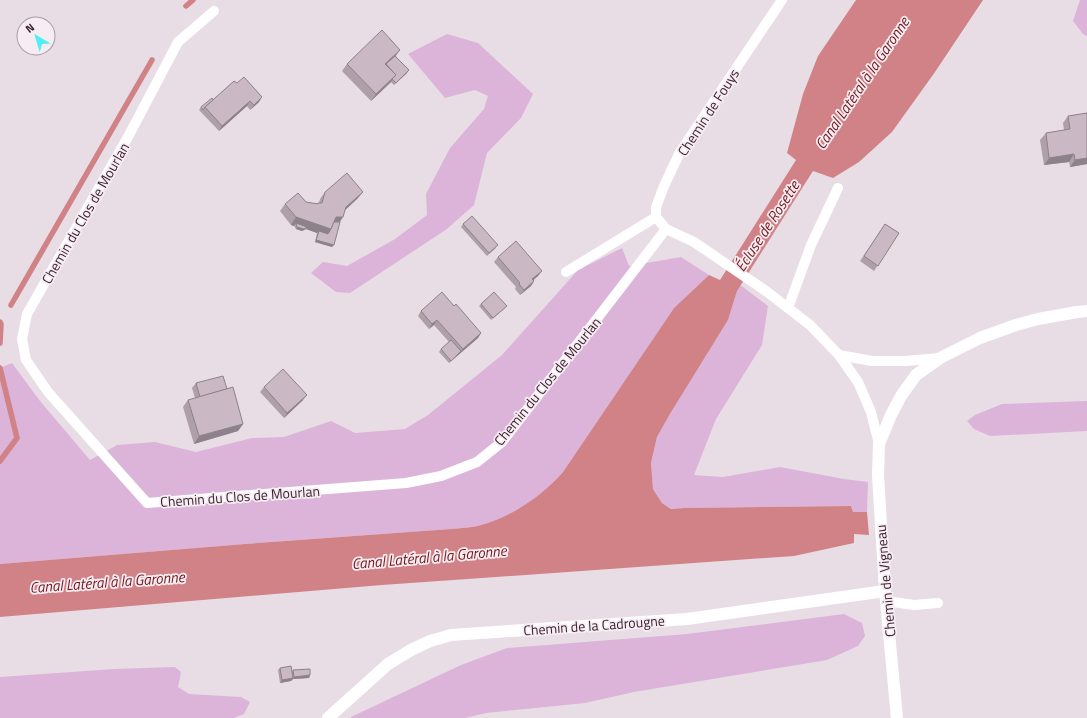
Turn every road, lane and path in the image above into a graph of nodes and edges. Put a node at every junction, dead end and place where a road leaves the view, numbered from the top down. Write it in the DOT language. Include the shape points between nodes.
graph roads {
  1 [pos="782,0"];
  2 [pos="214,12"];
  3 [pos="838,188"];
  4 [pos="656,217"];
  5 [pos="666,229"];
  6 [pos="566,272"];
  7 [pos="788,308"];
  8 [pos="1087,311"];
  9 [pos="839,355"];
  10 [pos="940,358"];
  11 [pos="879,444"];
  12 [pos="886,596"];
  13 [pos="938,603"];
  14 [pos="328,718"];
  15 [pos="897,718"];
  1 -- 4 [label="lane, Chemin de Fouys" via="680,152 656,207"];
  2 -- 5 [label="lane, Chemin du Clos de Mourlan" via="178,42 129,135 27,314 22,339 26,360 48,392 147,503 406,483 441,476 477,462 502,442"];
  3 -- 7 [label="lane" via="811,245"];
  4 -- 5 [label="lane"];
  4 -- 6 [label="lane"];
  5 -- 7 [label="lane" via="694,242"];
  7 -- 9 [label="lane" via="810,325"];
  8 -- 10 [label="street" via="1046,317 1016,325 980,338"];
  9 -- 10 [label="lane" via="872,361"];
  9 -- 11 [label="lane" via="858,382 871,412"];
  10 -- 11 [label="street" via="912,380 891,415"];
  11 -- 12 [label="street, Chemin de Vigneau" via="878,475"];
  12 -- 13 [label="lane" via="914,605"];
  12 -- 14 [label="street, Chemin de la Cadrougne" via="687,619 451,635 430,641 388,664"];
  12 -- 15 [label="street, Chemin de Vigneau"];
}
